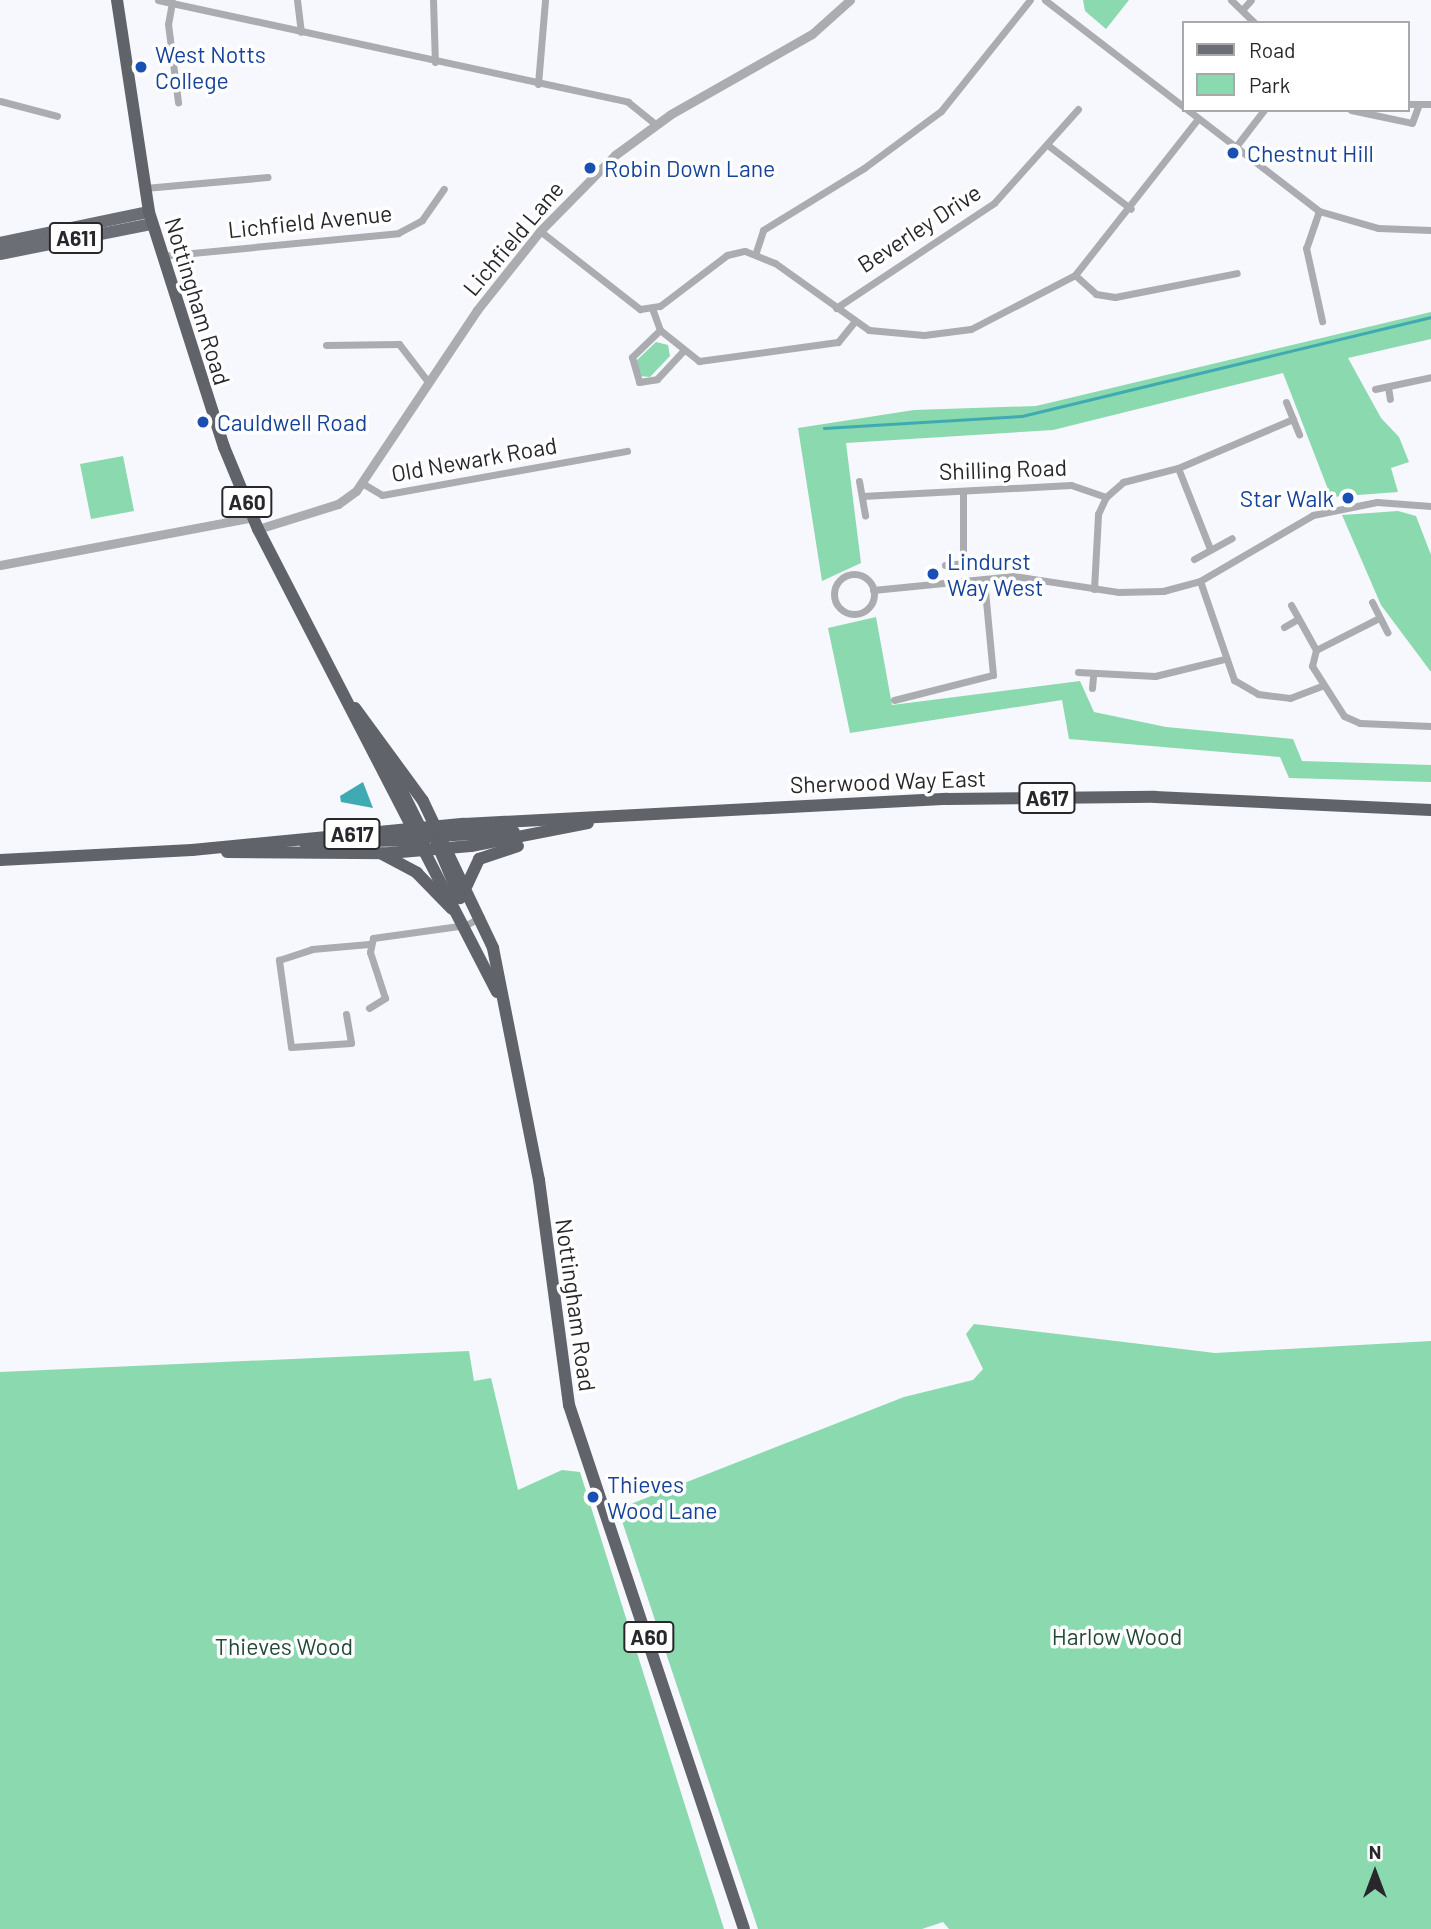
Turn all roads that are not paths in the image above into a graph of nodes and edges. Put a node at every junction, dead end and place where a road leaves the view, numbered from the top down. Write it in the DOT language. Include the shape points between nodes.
graph roads {
  1 [pos="117,0"];
  2 [pos="158,0"];
  3 [pos="297,0"];
  4 [pos="433,0"];
  5 [pos="545,0"];
  6 [pos="850,0"];
  7 [pos="1030,0"];
  8 [pos="1045,0"];
  9 [pos="1231,0"];
  10 [pos="1251,0"];
  11 [pos="172,2"];
  12 [pos="1242,10"];
  13 [pos="1253,21"];
  14 [pos="301,32"];
  15 [pos="435,62"];
  16 [pos="538,84"];
  17 [pos="0,101"];
  18 [pos="178,102"];
  19 [pos="1410,104"];
  20 [pos="1419,104"];
  21 [pos="1431,104"];
  22 [pos="1182,108"];
  23 [pos="1078,109"];
  24 [pos="1187,112"];
  25 [pos="1262,112"];
  26 [pos="1360,112"];
  27 [pos="57,116"];
  28 [pos="1197,120"];
  29 [pos="655,124"];
  30 [pos="1049,146"];
  31 [pos="1234,149"];
  32 [pos="268,177"];
  33 [pos="145,188"];
  34 [pos="444,189"];
  35 [pos="1131,209"];
  36 [pos="1319,211"];
  37 [pos="150,218"];
  38 [pos="1431,230"];
  39 [pos="540,231"];
  40 [pos="0,243"];
  41 [pos="756,252"];
  42 [pos="0,254"];
  43 [pos="161,256"];
  44 [pos="1224,266"];
  45 [pos="1237,273"];
  46 [pos="1075,275"];
  47 [pos="1225,275"];
  48 [pos="652,308"];
  49 [pos="836,308"];
  50 [pos="1322,321"];
  51 [pos="854,322"];
  52 [pos="660,330"];
  53 [pos="326,345"];
  54 [pos="682,352"];
  55 [pos="1431,377"];
  56 [pos="429,383"];
  57 [pos="1388,387"];
  58 [pos="1375,389"];
  59 [pos="1390,398"];
  60 [pos="1286,402"];
  61 [pos="1293,419"];
  62 [pos="1299,435"];
  63 [pos="627,452"];
  64 [pos="1178,468"];
  65 [pos="859,481"];
  66 [pos="362,484"];
  67 [pos="963,492"];
  68 [pos="862,496"];
  69 [pos="1106,497"];
  70 [pos="1431,506"];
  71 [pos="865,515"];
  72 [pos="253,517"];
  73 [pos="258,530"];
  74 [pos="1232,538"];
  75 [pos="1210,549"];
  76 [pos="1194,559"];
  77 [pos="985,561"];
  78 [pos="963,563"];
  79 [pos="0,565"];
  80 [pos="945,565"];
  81 [pos="984,579"];
  82 [pos="1200,581"];
  83 [pos="1094,589"];
  84 [pos="873,590"];
  85 [pos="1372,602"];
  86 [pos="1291,605"];
  87 [pos="1379,618"];
  88 [pos="1298,619"];
  89 [pos="1284,627"];
  90 [pos="1387,632"];
  91 [pos="1316,650"];
  92 [pos="1224,659"];
  93 [pos="1078,672"];
  94 [pos="1093,676"];
  95 [pos="1321,686"];
  96 [pos="1092,688"];
  97 [pos="894,700"];
  98 [pos="355,708"];
  99 [pos="1431,726"];
  100 [pos="1431,810"];
  101 [pos="598,820"];
  102 [pos="540,835"];
  103 [pos="430,838"];
  104 [pos="192,850"];
  105 [pos="381,853"];
  106 [pos="0,860"];
  107 [pos="467,885"];
  108 [pos="482,916"];
  109 [pos="466,925"];
  110 [pos="369,944"];
  111 [pos="500,998"];
  112 [pos="369,1008"];
  113 [pos="346,1014"];
  114 [pos="744,1929"];
  1 -- 33 [label="highway, Nottingham Road / A60"];
  2 -- 11 [label="street"];
  3 -- 14 [label="street"];
  4 -- 15 [label="street"];
  5 -- 16 [label="street"];
  6 -- 29 [label="street, Lichfield Lane" via="812,34"];
  7 -- 41 [label="street" via="941,111 864,169 763,230"];
  8 -- 22 [label="street"];
  9 -- 12 [label="street"];
  10 -- 12 [label="street"];
  11 -- 14 [label="street"];
  11 -- 18 [label="street" via="168,23"];
  12 -- 13 [label="street"];
  14 -- 15 [label="street"];
  15 -- 16 [label="street"];
  16 -- 29 [label="street" via="636,105"];
  17 -- 27 [label="street"];
  19 -- 20 [label="street"];
  20 -- 21 [label="street"];
  20 -- 26 [label="street" via="1412,123"];
  23 -- 30 [label="street, Beverley Drive"];
  24 -- 28 [label="street"];
  25 -- 31 [label="street"];
  28 -- 31 [label="street"];
  28 -- 35 [label="street"];
  29 -- 39 [label="street, Lichfield Lane"];
  30 -- 35 [label="street"];
  30 -- 49 [label="street, Beverley Drive" via="994,203"];
  31 -- 36 [label="street"];
  32 -- 33 [label="street"];
  33 -- 37 [label="highway, Nottingham Road / A60"];
  34 -- 43 [label="street, Lichfield Avenue" via="422,220 398,233"];
  35 -- 46 [label="street"];
  36 -- 38 [label="street" via="1378,228"];
  36 -- 50 [label="street" via="1307,248"];
  37 -- 40 [label="main road, A611"];
  37 -- 42 [label="main road, A611"];
  37 -- 43 [label="highway, Nottingham Road / A60"];
  39 -- 48 [label="street" via="626,303"];
  39 -- 56 [label="street, Lichfield Lane"];
  41 -- 48 [label="street" via="727,255"];
  41 -- 49 [label="street"];
  43 -- 72 [label="highway, Nottingham Road / A60" via="196,372"];
  44 -- 47 [label="street"];
  45 -- 47 [label="street"];
  46 -- 47 [label="street" via="1108,297"];
  46 -- 51 [label="street" via="971,328 895,335"];
  48 -- 52 [label="street"];
  49 -- 51 [label="street"];
  51 -- 54 [label="street" via="838,342 813,347 718,361"];
  52 -- 54 [label="street"];
  52 -- 54 [label="street" via="632,357 639,382 657,379"];
  53 -- 56 [label="street" via="399,344"];
  55 -- 57 [label="street"];
  56 -- 66 [label="street, Lichfield Lane"];
  57 -- 58 [label="street"];
  57 -- 59 [label="street"];
  60 -- 61 [label="street"];
  61 -- 62 [label="street"];
  61 -- 64 [label="street"];
  63 -- 66 [label="street, Old Newark Road" via="382,495"];
  64 -- 69 [label="street" via="1123,482"];
  64 -- 75 [label="street"];
  65 -- 68 [label="street"];
  66 -- 73 [label="street, Old Newark Road" via="338,504"];
  67 -- 68 [label="street, Shilling Road"];
  67 -- 69 [label="street, Shilling Road" via="1071,485"];
  67 -- 78 [label="street"];
  68 -- 71 [label="street"];
  69 -- 83 [label="street" via="1098,514"];
  70 -- 82 [label="street" via="1377,502 1314,515"];
  72 -- 73 [label="highway, Nottingham Road / A60"];
  72 -- 79 [label="street"];
  73 -- 98 [label="highway, Nottingham Road / A60"];
  74 -- 75 [label="street"];
  75 -- 76 [label="street"];
  77 -- 78 [label="street"];
  78 -- 80 [label="street"];
  81 -- 83 [label="street" via="1030,576"];
  81 -- 84 [label="street"];
  81 -- 97 [label="street" via="995,669 986,681"];
  82 -- 83 [label="street" via="1140,593"];
  82 -- 92 [label="street"];
  84 -- 84 [label="street" via="870,606 857,614 841,611 833,597 837,582 851,574 866,578"];
  85 -- 87 [label="street"];
  86 -- 88 [label="street"];
  87 -- 90 [label="street"];
  87 -- 91 [label="street"];
  88 -- 89 [label="street"];
  88 -- 91 [label="street"];
  91 -- 95 [label="street" via="1311,658"];
  92 -- 94 [label="street" via="1155,676"];
  92 -- 95 [label="street" via="1234,680 1258,694 1290,698"];
  93 -- 94 [label="street"];
  94 -- 96 [label="street"];
  95 -- 99 [label="street" via="1338,712 1360,723"];
  98 -- 103 [label="highway, Nottingham Road / A60"];
  98 -- 103 [label="highway, Nottingham Road / A60" via="375,732"];
  100 -- 101 [label="highway, Sherwood Way East / A617" via="1155,797 947,799"];
  101 -- 102 [label="highway, Sherwood Way East / A617"];
  101 -- 103 [label="highway, Sherwood Way East / A617"];
  102 -- 103 [label="highway"];
  102 -- 107 [label="highway" via="479,859"];
  103 -- 104 [label="highway, A617" via="289,839"];
  103 -- 105 [label="highway, A617"];
  103 -- 107 [label="highway, Nottingham Road / A60"];
  103 -- 109 [label="highway, Nottingham Road / A60"];
  104 -- 105 [label="highway, A617"];
  104 -- 106 [label="highway, A617"];
  105 -- 109 [label="highway" via="417,873"];
  107 -- 108 [label="highway, Nottingham Road / A60"];
  108 -- 109 [label="street"];
  108 -- 111 [label="highway, Nottingham Road / A60" via="498,963"];
  109 -- 110 [label="street"];
  109 -- 111 [label="highway, Nottingham Road / A60"];
  110 -- 112 [label="street" via="385,998"];
  110 -- 113 [label="street" via="312,949 279,960 291,1047 351,1043"];
  111 -- 114 [label="highway, Nottingham Road / A60" via="539,1180 569,1405"];
}
